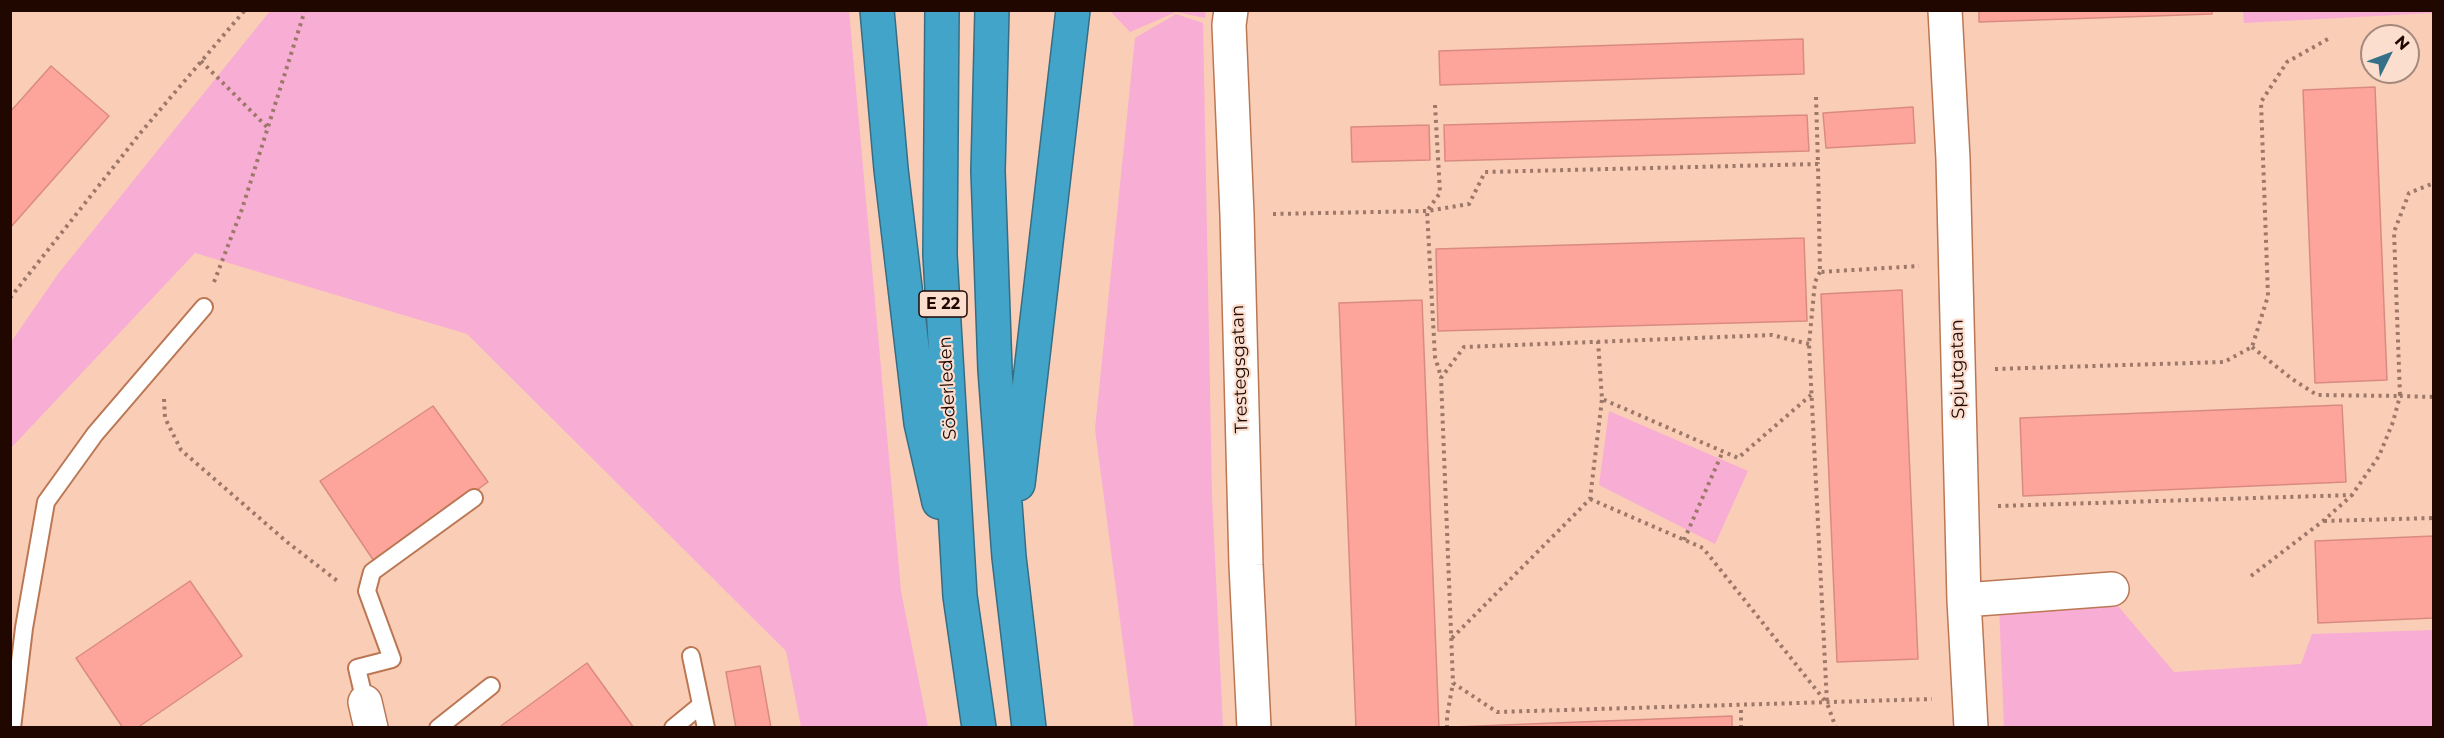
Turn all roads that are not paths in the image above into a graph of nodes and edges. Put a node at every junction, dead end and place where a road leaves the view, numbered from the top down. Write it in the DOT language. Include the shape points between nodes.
graph roads {
  1 [pos="877,10"];
  2 [pos="942,10"];
  3 [pos="992,10"];
  4 [pos="1073,10"];
  5 [pos="1231,10"];
  6 [pos="1946,10"];
  7 [pos="204,307"];
  8 [pos="474,498"];
  9 [pos="1009,557"];
  10 [pos="2112,589"];
  11 [pos="960,596"];
  12 [pos="1964,600"];
  13 [pos="691,656"];
  14 [pos="491,686"];
  15 [pos="701,705"];
  16 [pos="1970,713"];
  17 [pos="368,715"];
  18 [pos="12,728"];
  19 [pos="438,728"];
  20 [pos="673,728"];
  21 [pos="706,728"];
  22 [pos="979,728"];
  23 [pos="1029,728"];
  24 [pos="1254,728"];
  1 -- 11 [label="highway" via="921,423"];
  2 -- 11 [label="highway, Söderleden / E 22" via="940,255"];
  3 -- 9 [label="highway, E 22" via="988,171 995,370"];
  4 -- 9 [label="highway"];
  5 -- 24 [label="street, Trestegsgatan"];
  6 -- 12 [label="street, Spjutgatan"];
  7 -- 18 [label="lane" via="96,434 46,502 24,628"];
  8 -- 17 [label="lane" via="372,572 367,591 392,659 357,668"];
  9 -- 23 [label="highway, E 22"];
  10 -- 12 [label="street"];
  11 -- 22 [label="highway, Söderleden / E 22"];
  12 -- 16 [label="street, Spjutgatan"];
  13 -- 15 [label="lane"];
  14 -- 19 [label="lane"];
  15 -- 20 [label="lane"];
  15 -- 21 [label="lane"];
}
